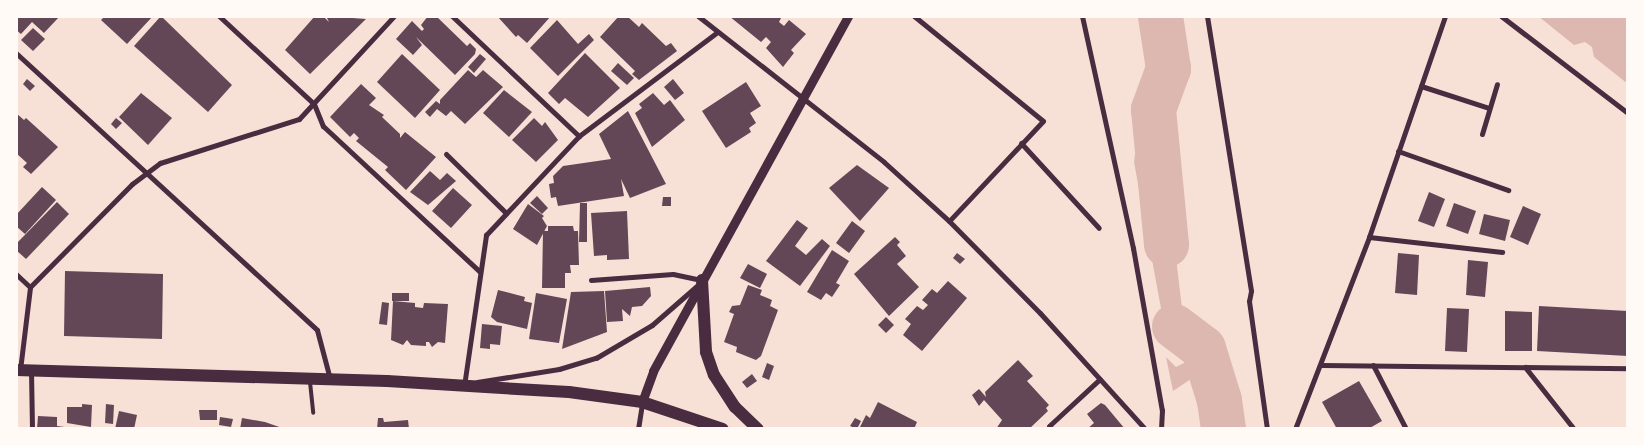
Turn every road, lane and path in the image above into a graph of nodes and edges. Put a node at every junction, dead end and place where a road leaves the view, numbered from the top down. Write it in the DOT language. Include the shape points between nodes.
graph roads {
  1 [pos="219,16"];
  2 [pos="394,16"];
  3 [pos="452,16"];
  4 [pos="698,16"];
  5 [pos="848,16"];
  6 [pos="914,16"];
  7 [pos="1082,16"];
  8 [pos="1207,16"];
  9 [pos="1444,16"];
  10 [pos="1501,16"];
  11 [pos="716,33"];
  12 [pos="16,53"];
  13 [pos="1497,84"];
  14 [pos="1421,86"];
  15 [pos="801,100"];
  16 [pos="314,104"];
  17 [pos="1489,108"];
  18 [pos="1628,113"];
  19 [pos="1482,134"];
  20 [pos="579,136"];
  21 [pos="1020,143"];
  22 [pos="1398,151"];
  23 [pos="446,154"];
  24 [pos="144,173"];
  25 [pos="1508,190"];
  26 [pos="506,213"];
  27 [pos="949,221"];
  28 [pos="1098,228"];
  29 [pos="1369,237"];
  30 [pos="1502,252"];
  31 [pos="480,272"];
  32 [pos="16,274"];
  33 [pos="591,280"];
  34 [pos="702,280"];
  35 [pos="30,287"];
  36 [pos="1321,364"];
  37 [pos="1373,365"];
  38 [pos="1525,367"];
  39 [pos="1628,368"];
  40 [pos="22,370"];
  41 [pos="310,379"];
  42 [pos="1100,379"];
  43 [pos="330,380"];
  44 [pos="464,386"];
  45 [pos="642,402"];
  46 [pos="314,413"];
  47 [pos="32,429"];
  48 [pos="638,429"];
  49 [pos="723,429"];
  50 [pos="758,429"];
  51 [pos="1052,429"];
  52 [pos="1145,429"];
  53 [pos="1161,429"];
  54 [pos="1267,429"];
  55 [pos="1295,429"];
  56 [pos="1406,429"];
  57 [pos="1574,429"];
  1 -- 16 [label="street"];
  2 -- 16 [label="street"];
  3 -- 20 [label="street"];
  4 -- 11 [label="street"];
  5 -- 15 [label="street"];
  6 -- 21 [label="street" via="1043,121"];
  7 -- 53 [label="street" via="1133,248 1162,410"];
  8 -- 54 [label="street" via="1251,291 1249,301"];
  9 -- 14 [label="street"];
  10 -- 18 [label="street"];
  11 -- 15 [label="street"];
  11 -- 20 [label="street"];
  12 -- 24 [label="street"];
  13 -- 17 [label="street"];
  14 -- 17 [label="street"];
  14 -- 22 [label="street"];
  15 -- 27 [label="street" via="884,162"];
  15 -- 34 [label="street"];
  16 -- 24 [label="street" via="299,119 160,163"];
  16 -- 31 [label="street" via="323,126"];
  17 -- 19 [label="street"];
  20 -- 26 [label="street"];
  21 -- 27 [label="street"];
  21 -- 28 [label="street"];
  22 -- 25 [label="street"];
  22 -- 29 [label="street"];
  23 -- 26 [label="street"];
  24 -- 35 [label="street"];
  24 -- 43 [label="street" via="316,330"];
  26 -- 31 [label="street" via="486,234"];
  27 -- 42 [label="street"];
  29 -- 30 [label="street"];
  29 -- 36 [label="street"];
  31 -- 44 [label="street"];
  32 -- 35 [label="street"];
  33 -- 34 [label="street" via="673,274"];
  34 -- 44 [label="street" via="652,325 596,358 559,369 502,376"];
  34 -- 45 [label="street" via="653,371"];
  34 -- 50 [label="main road" via="706,352 714,375 734,407"];
  35 -- 40 [label="street"];
  36 -- 37 [label="street"];
  36 -- 55 [label="street"];
  37 -- 38 [label="street"];
  37 -- 56 [label="street"];
  38 -- 39 [label="street"];
  38 -- 57 [label="street"];
  40 -- 41 [label="main road"];
  40 -- 47 [label="street"];
  41 -- 43 [label="main road"];
  41 -- 46 [label="lane"];
  42 -- 51 [label="street" via="1049,426"];
  42 -- 52 [label="street"];
  43 -- 44 [label="main road"];
  44 -- 45 [label="main road" via="569,392"];
  45 -- 48 [label="street"];
  45 -- 49 [label="main road"];
}
